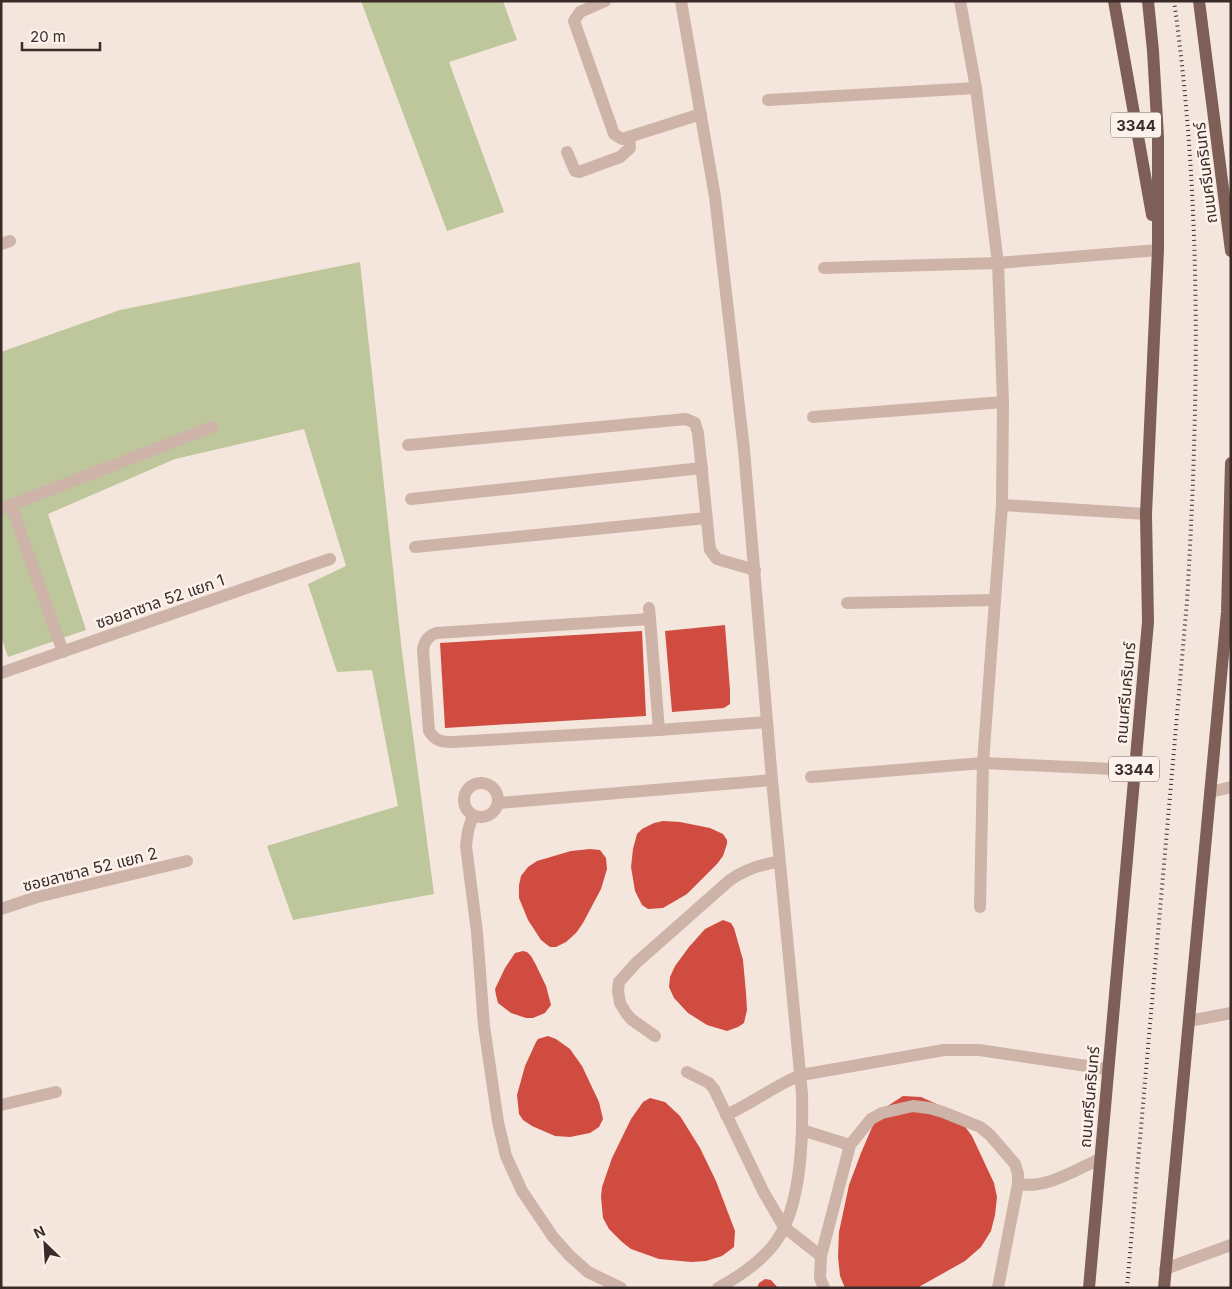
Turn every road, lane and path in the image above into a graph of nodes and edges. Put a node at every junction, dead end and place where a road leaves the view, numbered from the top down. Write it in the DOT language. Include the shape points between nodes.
graph roads {
  1 [pos="605,1"];
  2 [pos="681,1"];
  3 [pos="960,1"];
  4 [pos="1114,1"];
  5 [pos="1148,1"];
  6 [pos="1199,1"];
  7 [pos="976,88"];
  8 [pos="768,100"];
  9 [pos="701,114"];
  10 [pos="629,137"];
  11 [pos="567,152"];
  12 [pos="1158,250"];
  13 [pos="1231,251"];
  14 [pos="998,263"];
  15 [pos="824,268"];
  16 [pos="1003,402"];
  17 [pos="813,417"];
  18 [pos="212,427"];
  19 [pos="408,445"];
  20 [pos="1231,463"];
  21 [pos="702,468"];
  22 [pos="411,499"];
  23 [pos="1002,505"];
  24 [pos="6,507"];
  25 [pos="1146,514"];
  26 [pos="706,518"];
  27 [pos="415,547"];
  28 [pos="330,558"];
  29 [pos="755,570"];
  30 [pos="995,600"];
  31 [pos="848,603"];
  32 [pos="63,652"];
  33 [pos="1226,669"];
  34 [pos="1,673"];
  35 [pos="767,722"];
  36 [pos="659,730"];
  37 [pos="983,762"];
  38 [pos="1134,770"];
  39 [pos="811,777"];
  40 [pos="772,780"];
  41 [pos="1231,787"];
  42 [pos="1210,792"];
  43 [pos="499,803"];
  44 [pos="473,815"];
  45 [pos="187,861"];
  46 [pos="779,862"];
  47 [pos="980,907"];
  48 [pos="1,909"];
  49 [pos="1231,1013"];
  50 [pos="1189,1021"];
  51 [pos="655,1036"];
  52 [pos="1107,1069"];
  53 [pos="687,1072"];
  54 [pos="801,1075"];
  55 [pos="56,1092"];
  56 [pos="1,1105"];
  57 [pos="726,1115"];
  58 [pos="802,1130"];
  59 [pos="850,1145"];
  60 [pos="1100,1159"];
  61 [pos="1018,1184"];
  62 [pos="784,1227"];
  63 [pos="1231,1245"];
  64 [pos="821,1256"];
  65 [pos="1165,1269"];
  66 [pos="621,1288"];
  67 [pos="718,1288"];
  68 [pos="824,1288"];
  69 [pos="998,1288"];
  70 [pos="1088,1288"];
  71 [pos="1164,1288"];
  1 -- 10 [label="street" via="580,12 574,21 614,134 622,139"];
  2 -- 9 [label="street"];
  3 -- 7 [label="street"];
  4 -- 12 [label="main road, ถนนศรีนครินทร์ / 3344"];
  5 -- 12 [label="main road, ถนนศรีนครินทร์ / 3344" via="1158,137"];
  6 -- 13 [label="main road, ถนนศรีนครินทร์"];
  7 -- 8 [label="street"];
  7 -- 14 [label="street"];
  9 -- 10 [label="street"];
  9 -- 29 [label="street" via="715,197"];
  10 -- 11 [label="street" via="630,148 624,154 579,172 575,171"];
  12 -- 14 [label="street"];
  12 -- 25 [label="main road, ถนนศรีนครินทร์ / 3344"];
  14 -- 15 [label="street"];
  14 -- 16 [label="street"];
  16 -- 17 [label="street"];
  16 -- 23 [label="street"];
  18 -- 24 [label="street"];
  19 -- 21 [label="street" via="686,420 696,423"];
  20 -- 33 [label="main road"];
  21 -- 22 [label="street"];
  21 -- 26 [label="street"];
  23 -- 25 [label="street"];
  23 -- 30 [label="street"];
  24 -- 32 [label="street"];
  25 -- 38 [label="main road, ถนนศรีนครินทร์ / 3344" via="1148,622"];
  26 -- 27 [label="street"];
  26 -- 29 [label="street" via="708,546 717,558"];
  28 -- 32 [label="street, ซอยลาซาล 52 แยก 1"];
  29 -- 35 [label="street"];
  30 -- 31 [label="street"];
  30 -- 37 [label="street"];
  32 -- 34 [label="street, ซอยลาซาล 52 แยก 1"];
  33 -- 42 [label="main road"];
  35 -- 36 [label="street"];
  35 -- 40 [label="street"];
  36 -- 36 [label="street" via="443,742 429,731 423,644 436,633 650,614"];
  37 -- 38 [label="street"];
  37 -- 39 [label="street"];
  37 -- 47 [label="street"];
  38 -- 52 [label="main road, ถนนศรีนครินทร์ / 3344"];
  40 -- 43 [label="street"];
  40 -- 46 [label="street"];
  41 -- 42 [label="street"];
  42 -- 50 [label="main road"];
  43 -- 44 [label="street" via="490,815"];
  43 -- 44 [label="street" via="494,788 488,784 473,785 464,797 468,811"];
  44 -- 66 [label="street" via="466,846 484,1026 506,1156 522,1191 553,1238 588,1272"];
  45 -- 48 [label="street, ซอยลาซาล 52 แยก 2"];
  46 -- 51 [label="street" via="743,871 730,880 636,963 620,982 620,1003 626,1013"];
  46 -- 54 [label="street"];
  49 -- 50 [label="street"];
  50 -- 65 [label="main road"];
  52 -- 54 [label="street" via="987,1051 944,1050"];
  52 -- 60 [label="main road, ถนนศรีนครินทร์ / 3344"];
  53 -- 57 [label="street" via="709,1083"];
  54 -- 57 [label="street"];
  54 -- 58 [label="street"];
  55 -- 56 [label="street"];
  57 -- 62 [label="street"];
  58 -- 59 [label="street"];
  58 -- 62 [label="street" via="795,1192"];
  59 -- 61 [label="street" via="870,1119 882,1113 914,1106 929,1108 980,1127 990,1134 1015,1164"];
  59 -- 64 [label="street"];
  60 -- 61 [label="street" via="1042,1184"];
  60 -- 70 [label="main road, ถนนศรีนครินทร์ / 3344"];
  61 -- 69 [label="street"];
  62 -- 64 [label="street"];
  62 -- 67 [label="street" via="778,1239 754,1265"];
  63 -- 65 [label="street"];
  64 -- 68 [label="street" via="820,1273"];
  65 -- 71 [label="main road"];
}
